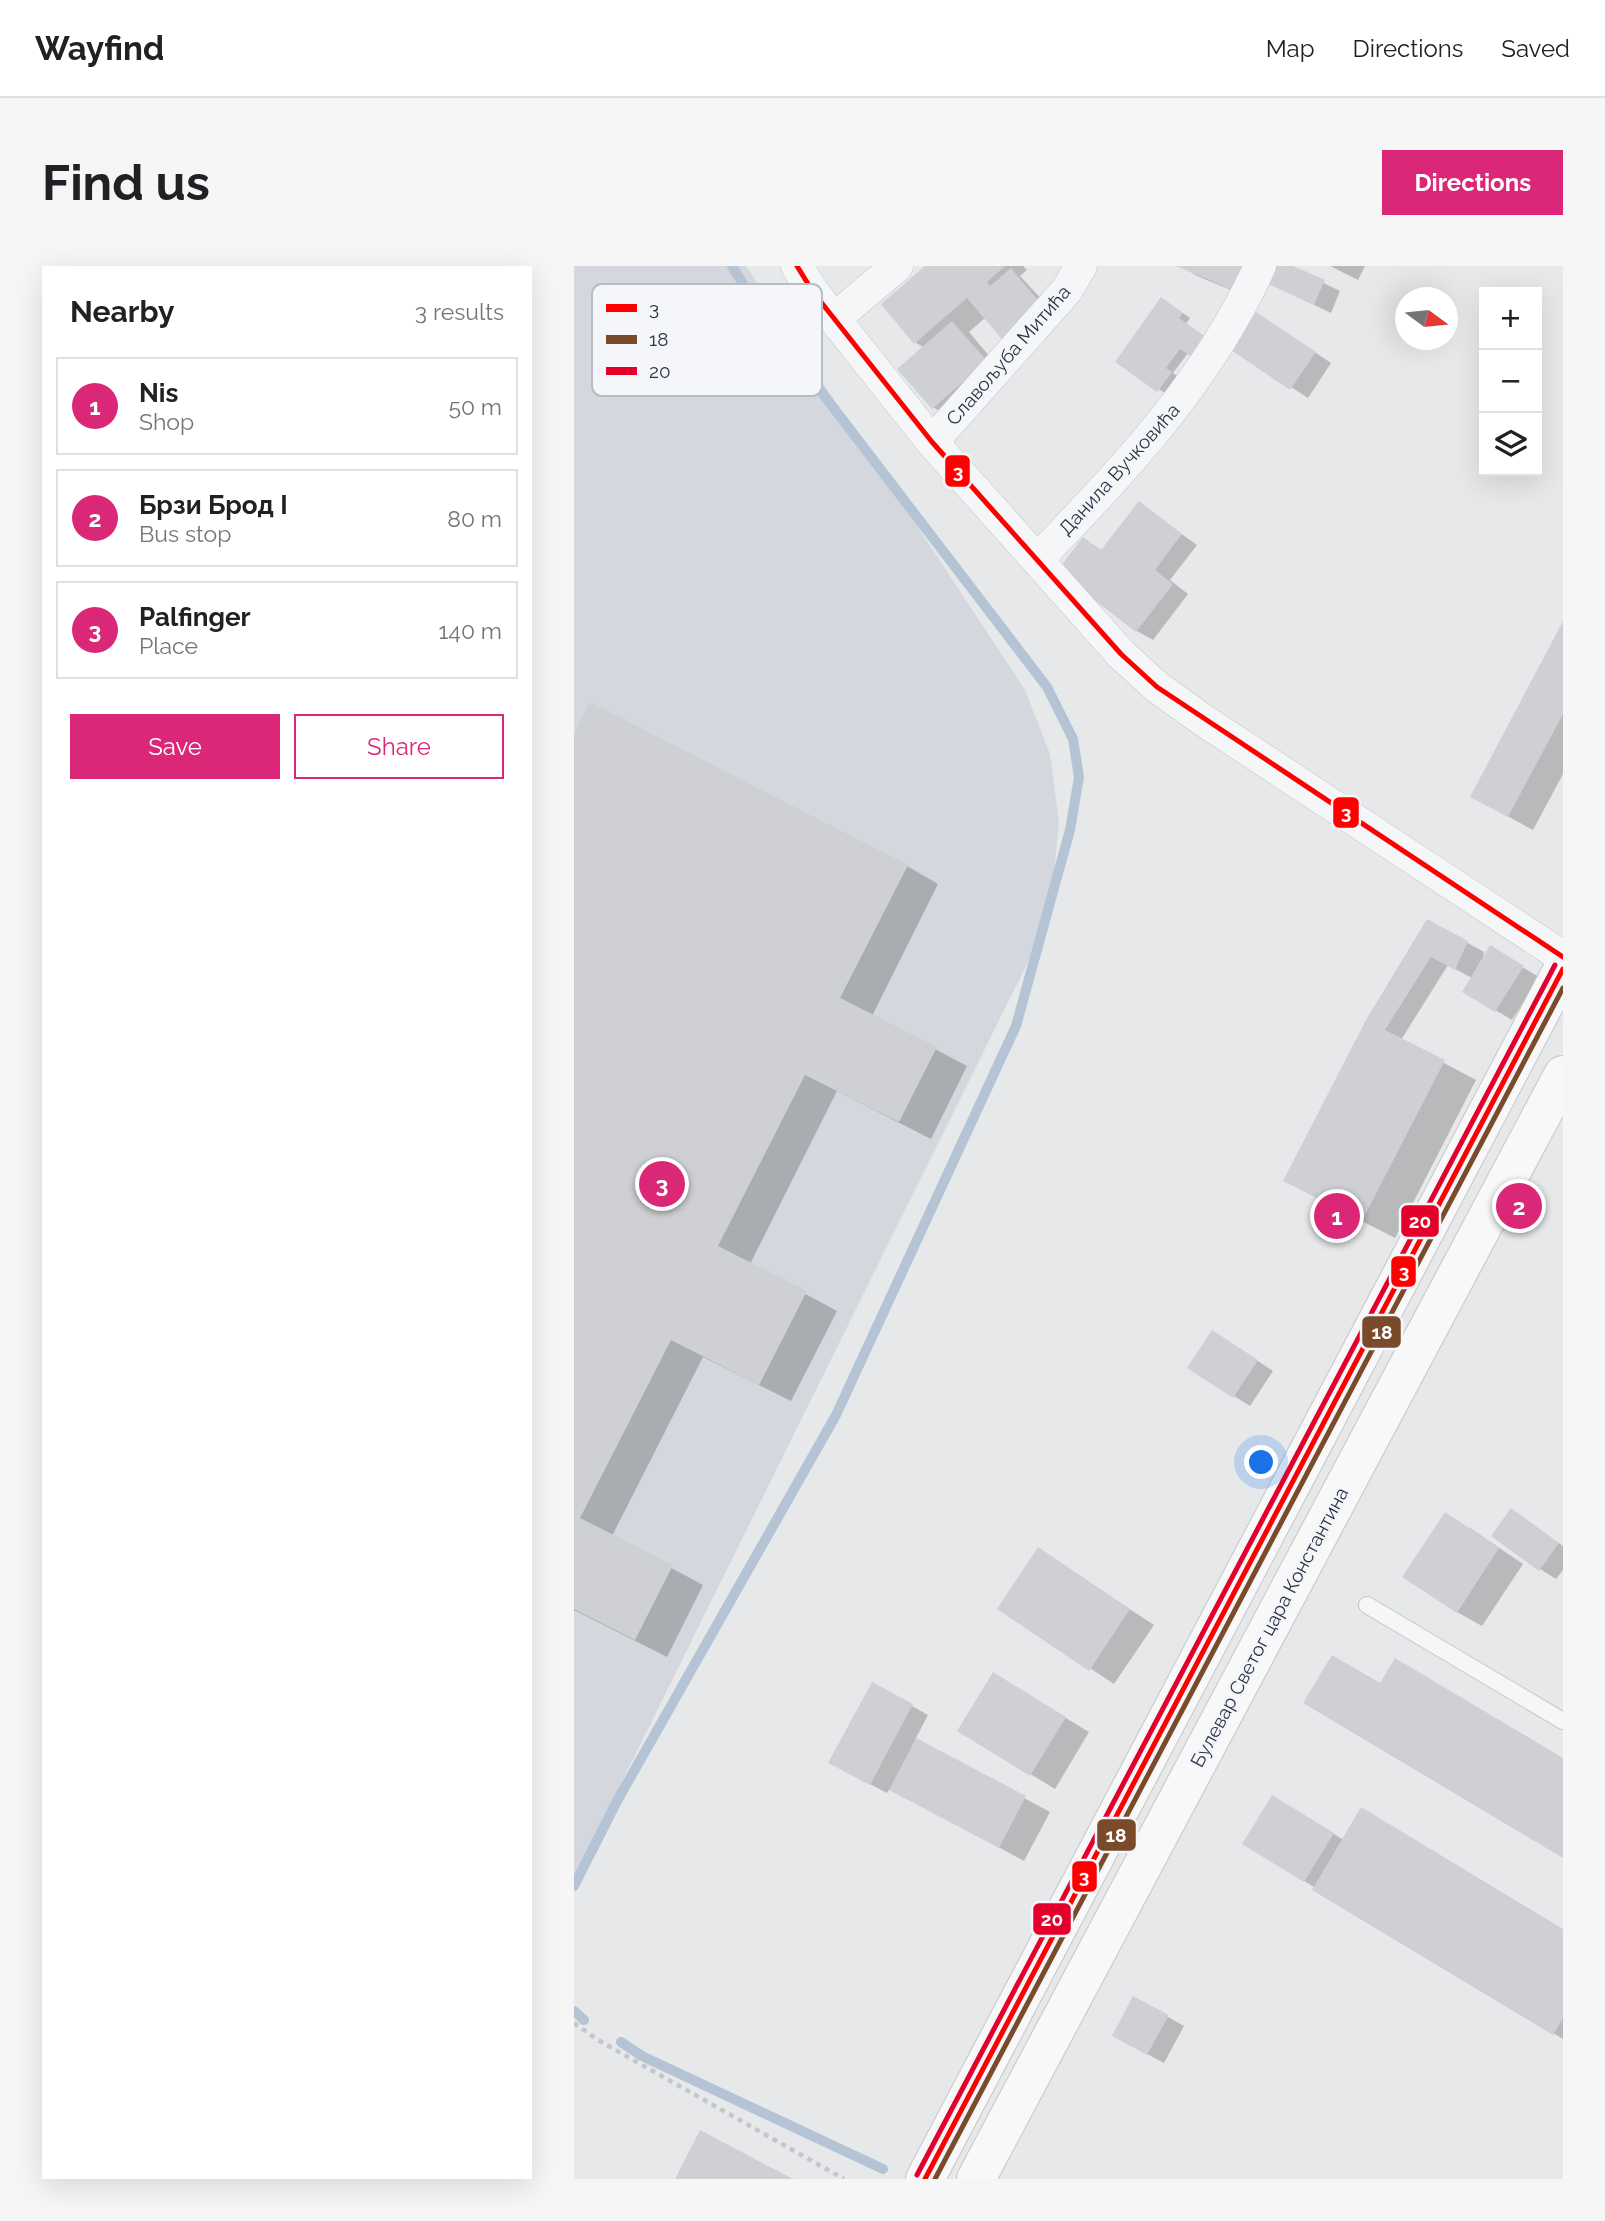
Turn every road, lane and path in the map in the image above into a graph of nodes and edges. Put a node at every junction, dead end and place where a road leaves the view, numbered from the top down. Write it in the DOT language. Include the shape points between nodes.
graph roads {
  1 [pos="797,266"];
  2 [pos="897,266"];
  3 [pos="1080,266"];
  4 [pos="1260,266"];
  5 [pos="810,284"];
  6 [pos="822,302"];
  7 [pos="834,319"];
  8 [pos="932,442"];
  9 [pos="1037,560"];
  10 [pos="1563,957"];
  11 [pos="1563,969"];
  12 [pos="1563,1075"];
  13 [pos="1367,1605"];
  14 [pos="1563,1721"];
  15 [pos="574,2023"];
  16 [pos="844,2179"];
  17 [pos="925,2179"];
  18 [pos="976,2179"];
  1 -- 5 [label="street"];
  2 -- 7 [label="street"];
  3 -- 8 [label="street, Славољуба Митића" via="1067,290"];
  4 -- 9 [label="street, Данила Вучковића" via="1197,380 1136,457"];
  6 -- 7 [label="street"];
  7 -- 8 [label="street"];
  8 -- 9 [label="street"];
  9 -- 10 [label="street" via="1121,654 1157,687"];
  11 -- 17 [label="main road"];
  12 -- 18 [label="main road, Булевар Светог цара Константина"];
  13 -- 14 [label="lane"];
  15 -- 16 [label="path"];
}
